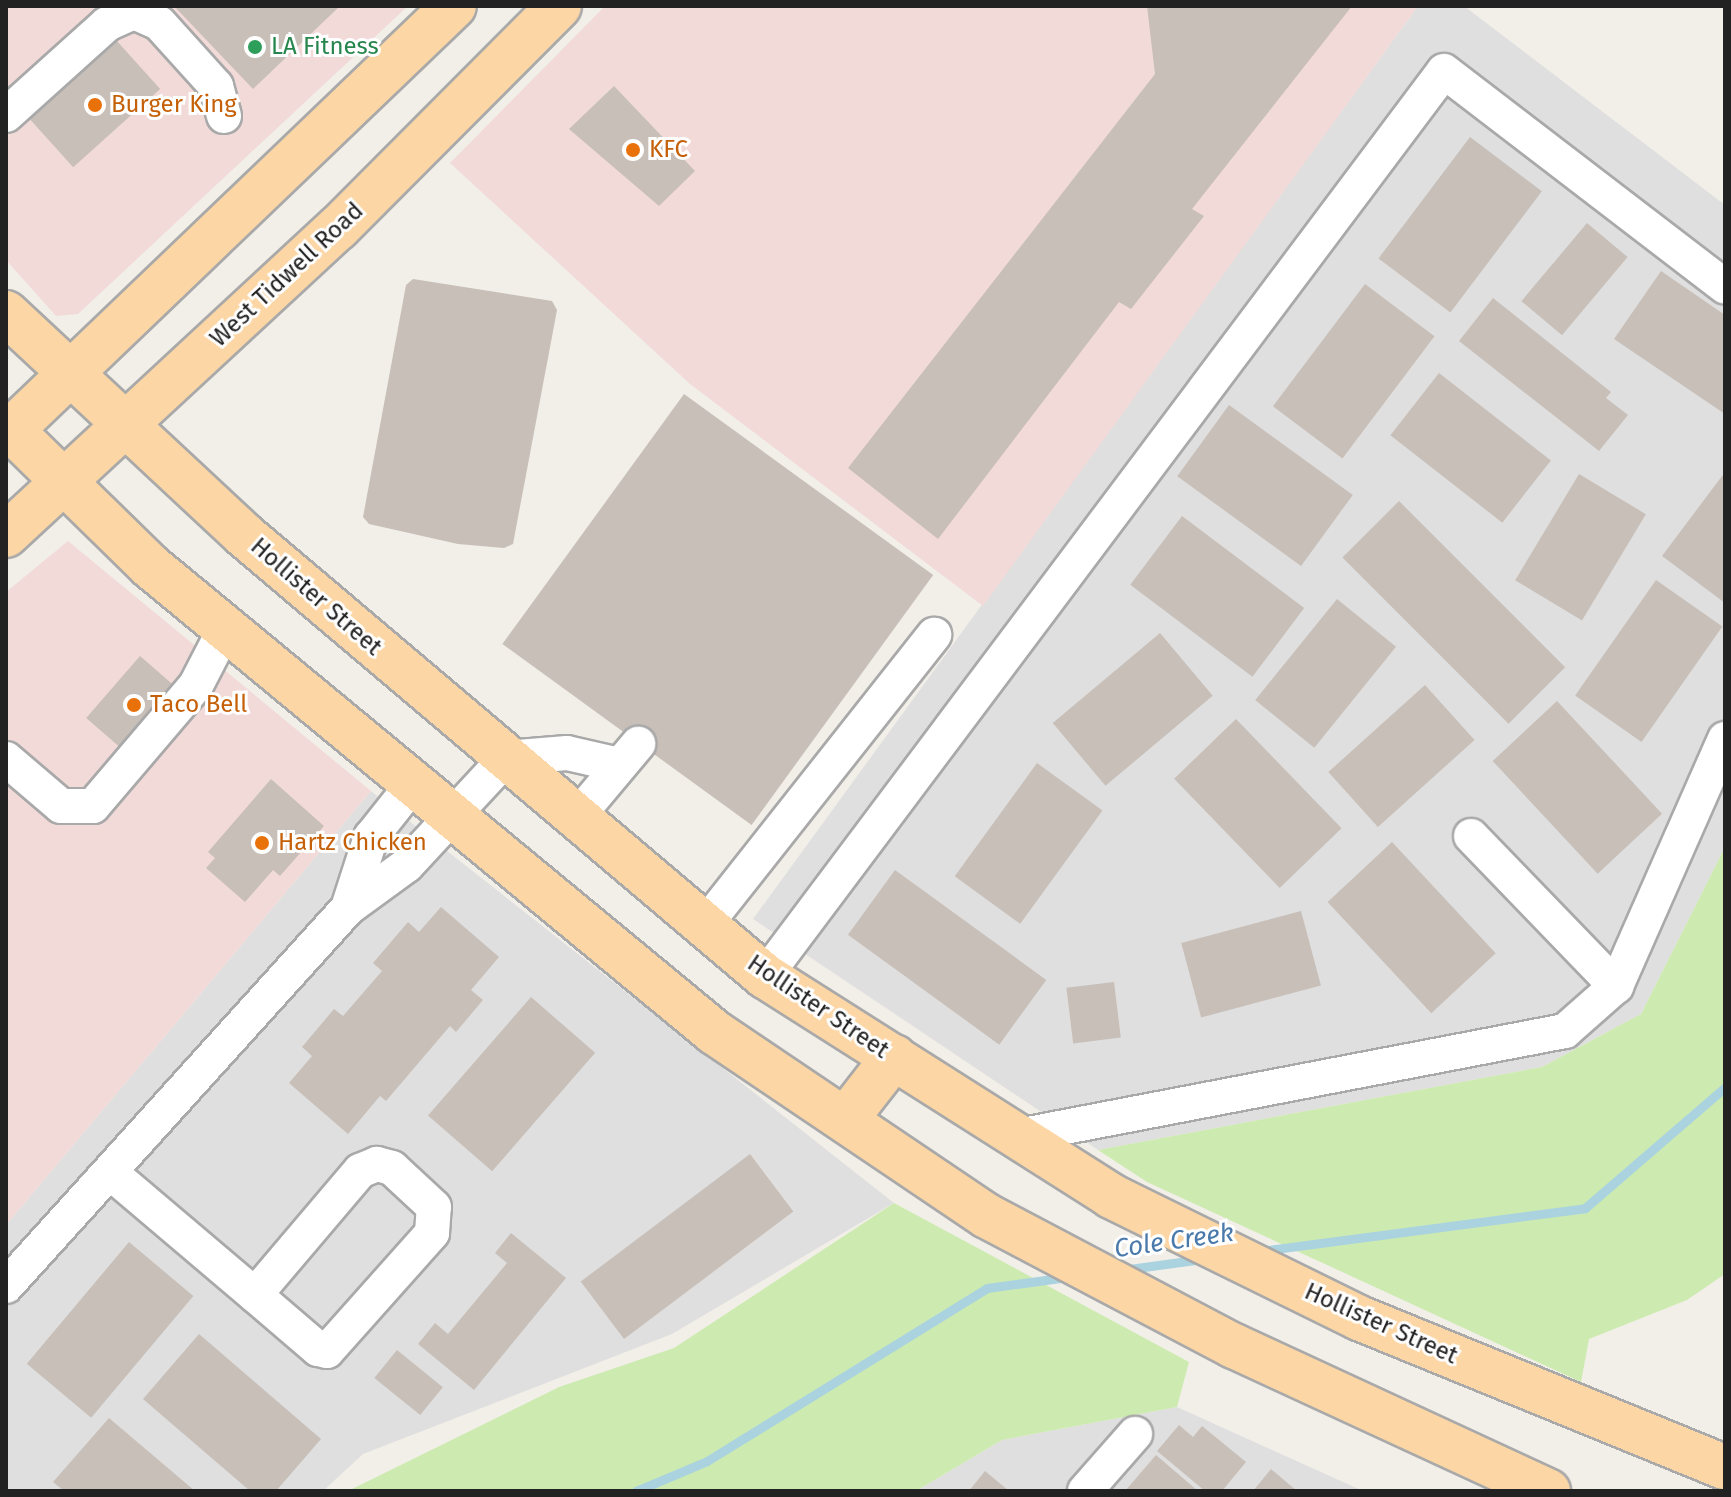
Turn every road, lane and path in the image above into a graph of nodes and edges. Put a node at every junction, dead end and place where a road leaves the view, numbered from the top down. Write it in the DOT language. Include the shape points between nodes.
graph roads {
  1 [pos="454,6"];
  2 [pos="559,6"];
  3 [pos="6,115"];
  4 [pos="224,116"];
  5 [pos="1725,287"];
  6 [pos="6,313"];
  7 [pos="67,375"];
  8 [pos="125,426"];
  9 [pos="8,430"];
  10 [pos="64,483"];
  11 [pos="6,535"];
  12 [pos="226,627"];
  13 [pos="934,635"];
  14 [pos="1725,739"];
  15 [pos="506,758"];
  16 [pos="6,759"];
  17 [pos="414,783"];
  18 [pos="453,815"];
  19 [pos="576,818"];
  20 [pos="1471,836"];
  21 [pos="348,908"];
  22 [pos="705,925"];
  23 [pos="765,976"];
  24 [pos="1616,986"];
  25 [pos="894,1057"];
  26 [pos="845,1120"];
  27 [pos="1018,1136"];
  28 [pos="111,1173"];
  29 [pos="6,1286"];
  30 [pos="255,1295"];
  31 [pos="1135,1434"];
  32 [pos="1725,1467"];
  33 [pos="1085,1491"];
  34 [pos="1548,1491"];
  1 -- 7 [label="main road"];
  2 -- 8 [label="main road, West Tidwell Road" via="427,142"];
  3 -- 4 [label="street" via="107,24 134,12 159,23 216,86"];
  5 -- 23 [label="street" via="1444,71"];
  6 -- 7 [label="main road, Hollister Street"];
  7 -- 8 [label="main road, Hollister Street"];
  7 -- 9 [label="main road"];
  8 -- 10 [label="main road, West Tidwell Road"];
  8 -- 15 [label="main road, Hollister Street"];
  9 -- 10 [label="main road"];
  10 -- 11 [label="main road, West Tidwell Road"];
  10 -- 12 [label="main road"];
  12 -- 16 [label="street" via="196,685 93,806 61,806"];
  12 -- 17 [label="main road"];
  13 -- 22 [label="street"];
  14 -- 24 [label="street"];
  15 -- 18 [label="street"];
  15 -- 19 [label="main road, Hollister Street"];
  15 -- 19 [label="street" via="629,754"];
  17 -- 18 [label="main road"];
  17 -- 21 [label="street" via="371,837"];
  18 -- 21 [label="street" via="407,865"];
  18 -- 26 [label="main road" via="714,1032"];
  19 -- 22 [label="main road, Hollister Street"];
  20 -- 24 [label="street"];
  21 -- 28 [label="street"];
  22 -- 23 [label="main road, Hollister Street"];
  23 -- 25 [label="main road, Hollister Street"];
  24 -- 27 [label="street" via="1565,1031"];
  25 -- 26 [label="main road"];
  25 -- 27 [label="main road, Hollister Street"];
  26 -- 34 [label="main road" via="987,1216 1234,1346"];
  27 -- 32 [label="main road, Hollister Street" via="1111,1196 1359,1318"];
  28 -- 29 [label="street"];
  28 -- 30 [label="street"];
  30 -- 30 [label="street" via="360,1171 377,1164 392,1168 434,1207 432,1233 336,1348 318,1349"];
  31 -- 33 [label="street"];
}
